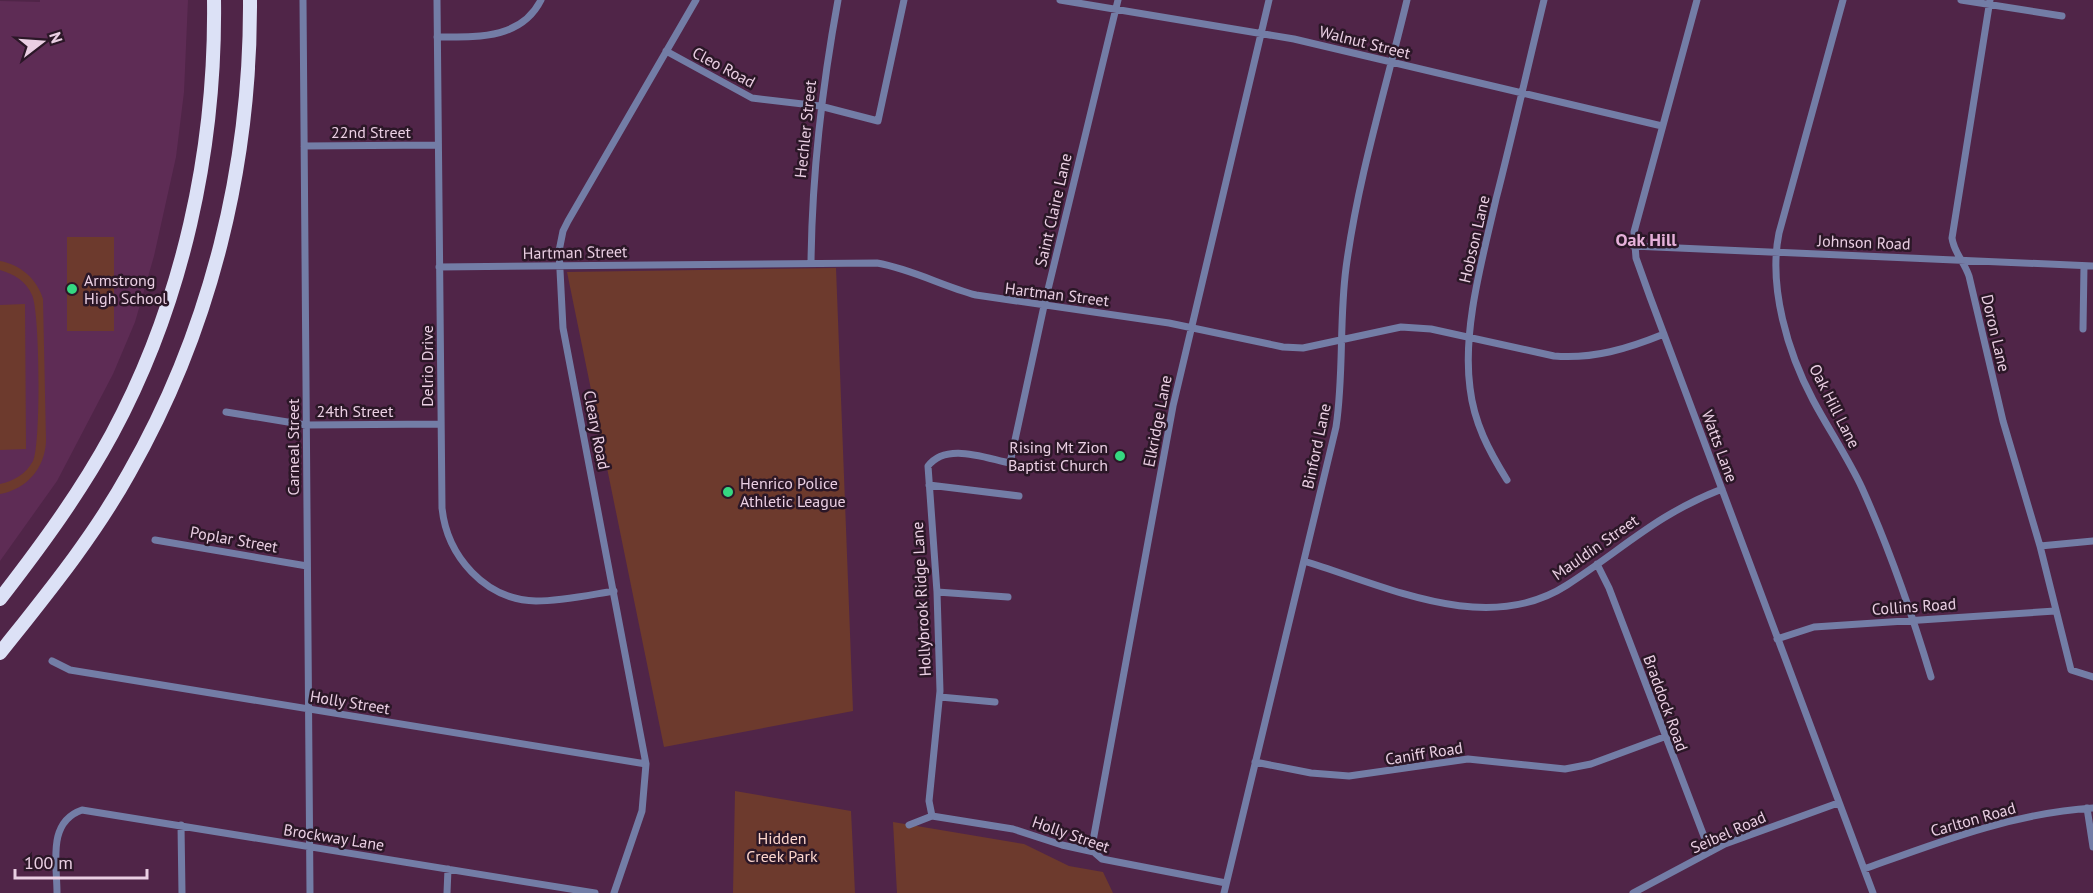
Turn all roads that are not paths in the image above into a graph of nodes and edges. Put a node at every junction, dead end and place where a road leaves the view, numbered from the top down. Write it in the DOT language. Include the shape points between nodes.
graph roads {
  1 [pos="214,0"];
  2 [pos="250,0"];
  3 [pos="303,0"];
  4 [pos="437,0"];
  5 [pos="542,0"];
  6 [pos="696,0"];
  7 [pos="838,0"];
  8 [pos="904,0"];
  9 [pos="1060,0"];
  10 [pos="1269,0"];
  11 [pos="1407,0"];
  12 [pos="1544,0"];
  13 [pos="1697,0"];
  14 [pos="1843,0"];
  15 [pos="1961,0"];
  16 [pos="1990,2"];
  17 [pos="1117,4"];
  18 [pos="2062,16"];
  19 [pos="1262,32"];
  20 [pos="437,37"];
  21 [pos="666,51"];
  22 [pos="1392,62"];
  23 [pos="1522,93"];
  24 [pos="820,106"];
  25 [pos="1662,126"];
  26 [pos="438,145"];
  27 [pos="304,146"];
  28 [pos="1634,246"];
  29 [pos="1775,252"];
  30 [pos="1961,260"];
  31 [pos="811,263"];
  32 [pos="559,266"];
  33 [pos="2084,266"];
  34 [pos="2093,266"];
  35 [pos="439,267"];
  36 [pos="1044,306"];
  37 [pos="1192,328"];
  38 [pos="2083,329"];
  39 [pos="1664,334"];
  40 [pos="1471,338"];
  41 [pos="1342,339"];
  42 [pos="226,412"];
  43 [pos="441,424"];
  44 [pos="306,425"];
  45 [pos="1010,463"];
  46 [pos="1507,480"];
  47 [pos="929,485"];
  48 [pos="1722,489"];
  49 [pos="1019,496"];
  50 [pos="155,540"];
  51 [pos="2093,541"];
  52 [pos="2040,546"];
  53 [pos="1304,561"];
  54 [pos="1597,564"];
  55 [pos="307,566"];
  56 [pos="614,591"];
  57 [pos="937,592"];
  58 [pos="1008,597"];
  59 [pos="0,599"];
  60 [pos="2055,611"];
  61 [pos="1912,620"];
  62 [pos="1777,639"];
  63 [pos="0,653"];
  64 [pos="52,661"];
  65 [pos="1931,677"];
  66 [pos="2093,677"];
  67 [pos="940,697"];
  68 [pos="995,702"];
  69 [pos="309,709"];
  70 [pos="1664,737"];
  71 [pos="1255,762"];
  72 [pos="646,764"];
  73 [pos="1838,803"];
  74 [pos="2090,808"];
  75 [pos="932,816"];
  76 [pos="181,825"];
  77 [pos="909,825"];
  78 [pos="310,846"];
  79 [pos="2093,847"];
  80 [pos="1094,852"];
  81 [pos="1710,852"];
  82 [pos="448,869"];
  83 [pos="1864,869"];
  84 [pos="1226,883"];
  85 [pos="57,893"];
  86 [pos="182,893"];
  87 [pos="310,893"];
  88 [pos="447,893"];
  89 [pos="596,893"];
  90 [pos="614,893"];
  91 [pos="1224,893"];
  92 [pos="1633,893"];
  93 [pos="1873,893"];
  1 -- 59 [label="highway" via="212,82 203,152 186,242 160,327 136,386 101,453 64,513"];
  2 -- 63 [label="highway" via="246,103 234,189 207,293 177,375 145,445 102,517"];
  3 -- 27 [label="street, Carneal Street"];
  4 -- 20 [label="street, Delrio Drive"];
  5 -- 20 [label="street" via="520,25 500,34"];
  6 -- 21 [label="street, Cleary Road"];
  7 -- 24 [label="street, Hechler Street"];
  8 -- 24 [label="street, Cleo Road" via="878,121"];
  9 -- 17 [label="street, Walnut Street"];
  10 -- 19 [label="street, Elkridge Lane"];
  11 -- 22 [label="street, Binford Lane"];
  12 -- 23 [label="street, Hobson Lane"];
  13 -- 25 [label="street, Watts Lane"];
  14 -- 29 [label="street, Oak Hill Lane"];
  15 -- 16 [label="street"];
  16 -- 18 [label="street"];
  16 -- 30 [label="street, Doron Lane" via="1952,238"];
  17 -- 19 [label="street, Walnut Street"];
  17 -- 36 [label="street, Saint Claire Lane"];
  19 -- 22 [label="street, Walnut Street"];
  19 -- 37 [label="street, Elkridge Lane"];
  20 -- 26 [label="street, Delrio Drive"];
  21 -- 24 [label="street, Cleo Road" via="752,98"];
  21 -- 32 [label="street, Cleary Road" via="563,231"];
  22 -- 23 [label="street, Walnut Street"];
  22 -- 41 [label="street, Binford Lane" via="1349,247"];
  23 -- 25 [label="street, Walnut Street"];
  23 -- 40 [label="street, Hobson Lane" via="1482,258"];
  24 -- 31 [label="street, Hechler Street"];
  25 -- 28 [label="street, Watts Lane"];
  26 -- 27 [label="street, 22nd Street"];
  26 -- 35 [label="street, Delrio Drive"];
  27 -- 44 [label="street, Carneal Street"];
  28 -- 29 [label="street, Johnson Road"];
  28 -- 39 [label="street, Watts Lane"];
  29 -- 30 [label="street, Johnson Road"];
  29 -- 61 [label="street, Oak Hill Lane" via="1779,293 1794,356 1812,398 1862,486"];
  30 -- 33 [label="street, Johnson Road"];
  30 -- 52 [label="street, Doron Lane" via="1969,276 2003,421"];
  31 -- 32 [label="street, Hartman Street"];
  31 -- 36 [label="street, Hartman Street" via="894,266 976,295"];
  32 -- 35 [label="street, Hartman Street"];
  32 -- 56 [label="street, Cleary Road" via="563,328"];
  33 -- 34 [label="street, Johnson Road"];
  33 -- 38 [label="street"];
  35 -- 43 [label="street, Delrio Drive"];
  36 -- 37 [label="street, Hartman Street"];
  36 -- 45 [label="street, Saint Claire Lane"];
  37 -- 41 [label="street, Hartman Street" via="1283,347 1303,348"];
  37 -- 80 [label="street, Elkridge Lane" via="1171,417"];
  39 -- 40 [label="street, Hartman Street" via="1604,355 1572,358"];
  39 -- 48 [label="street, Watts Lane"];
  40 -- 41 [label="street, Hartman Street" via="1401,327"];
  40 -- 46 [label="street, Hobson Lane" via="1469,377 1473,408 1485,442"];
  41 -- 53 [label="street, Binford Lane" via="1336,427"];
  42 -- 44 [label="street, 24th Street"];
  43 -- 44 [label="street, 24th Street"];
  43 -- 56 [label="street, Delrio Drive" via="443,520 453,547 470,571 492,588 534,601"];
  44 -- 55 [label="street, Carneal Street"];
  45 -- 47 [label="street, Hollybrook Ridge Lane" via="956,453 943,455 928,466"];
  47 -- 49 [label="street"];
  47 -- 57 [label="street, Hollybrook Ridge Lane"];
  48 -- 54 [label="street, Mauldin Street" via="1667,514"];
  48 -- 62 [label="street, Watts Lane"];
  50 -- 55 [label="street, Poplar Street"];
  51 -- 52 [label="street"];
  52 -- 60 [label="street, Doron Lane"];
  53 -- 54 [label="street, Mauldin Street" via="1431,600 1475,609 1501,608 1543,597"];
  53 -- 71 [label="street, Binford Lane"];
  54 -- 70 [label="street, Braddock Road"];
  55 -- 69 [label="street, Carneal Street"];
  56 -- 72 [label="street, Cleary Road"];
  57 -- 58 [label="street"];
  57 -- 67 [label="street, Hollybrook Ridge Lane"];
  60 -- 61 [label="street, Collins Road"];
  60 -- 66 [label="street, Doron Lane" via="2071,670"];
  61 -- 62 [label="street, Collins Road" via="1814,627"];
  61 -- 65 [label="street, Oak Hill Lane"];
  62 -- 73 [label="street, Watts Lane"];
  64 -- 69 [label="street, Holly Street" via="70,670"];
  67 -- 68 [label="street"];
  67 -- 75 [label="street, Hollybrook Ridge Lane" via="929,801"];
  69 -- 72 [label="street, Holly Street"];
  69 -- 78 [label="street, Carneal Street"];
  70 -- 71 [label="street, Caniff Road" via="1591,764 1565,769 1468,759 1349,776 1299,772"];
  70 -- 81 [label="street, Braddock Road"];
  71 -- 84 [label="street, Binford Lane"];
  72 -- 90 [label="street, Cleary Road" via="642,811"];
  73 -- 81 [label="street, Seibel Road"];
  73 -- 83 [label="street, Watts Lane"];
  74 -- 79 [label="street"];
  74 -- 83 [label="street, Carlton Road" via="1987,826"];
  75 -- 77 [label="street"];
  75 -- 80 [label="street, Holly Street" via="1013,829"];
  76 -- 78 [label="street, Brockway Lane"];
  76 -- 85 [label="street, Brockway Lane" via="94,811 70,815 58,831"];
  76 -- 86 [label="street"];
  78 -- 82 [label="street, Brockway Lane"];
  78 -- 87 [label="street, Carneal Street"];
  80 -- 84 [label="street, Holly Street" via="1102,860 1123,865"];
  81 -- 92 [label="street, Seibel Road"];
  82 -- 88 [label="street"];
  82 -- 89 [label="street, Brockway Lane"];
  83 -- 93 [label="street, Watts Lane"];
  84 -- 91 [label="street, Binford Lane"];
}
